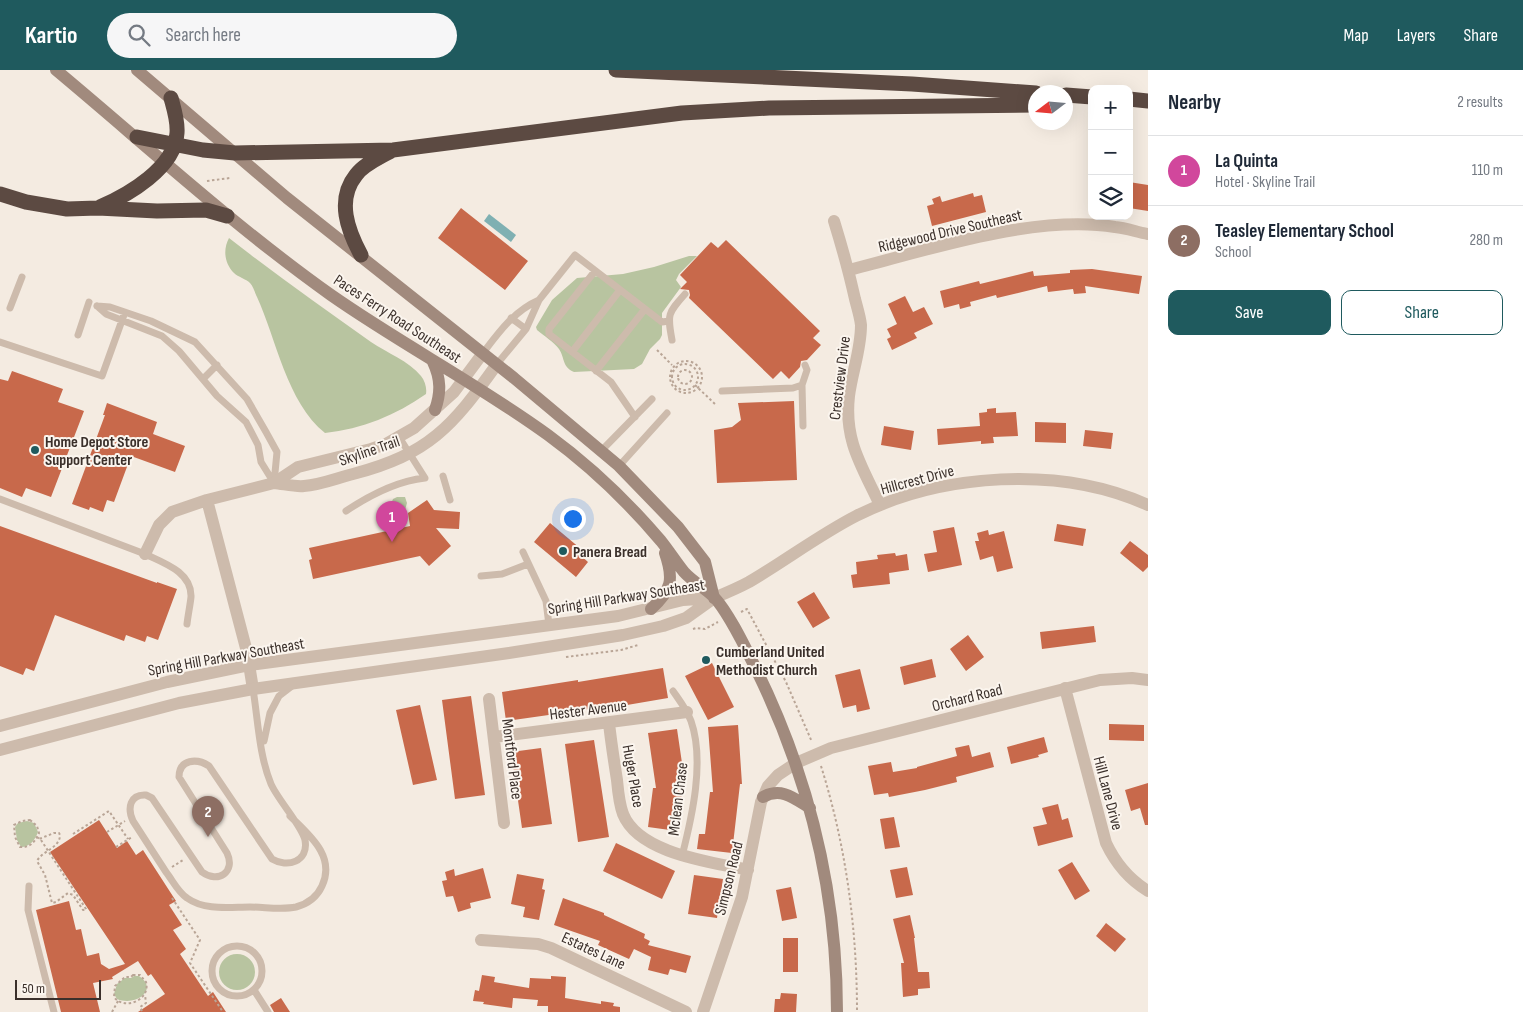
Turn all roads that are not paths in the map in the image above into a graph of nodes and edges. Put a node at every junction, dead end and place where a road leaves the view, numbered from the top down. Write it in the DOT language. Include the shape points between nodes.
graph roads {
  1 [pos="56,70"];
  2 [pos="137,70"];
  3 [pos="616,70"];
  4 [pos="1028,92"];
  5 [pos="1073,96"];
  6 [pos="1088,97"];
  7 [pos="171,98"];
  8 [pos="1133,100"];
  9 [pos="1148,101"];
  10 [pos="1073,105"];
  11 [pos="1088,105"];
  12 [pos="1133,105"];
  13 [pos="1148,105"];
  14 [pos="1028,106"];
  15 [pos="137,137"];
  16 [pos="175,145"];
  17 [pos="393,150"];
  18 [pos="235,153"];
  19 [pos="165,162"];
  20 [pos="0,194"];
  21 [pos="98,208"];
  22 [pos="227,216"];
  23 [pos="834,221"];
  24 [pos="1148,234"];
  25 [pos="361,255"];
  26 [pos="849,270"];
  27 [pos="595,271"];
  28 [pos="22,277"];
  29 [pos="620,290"];
  30 [pos="685,294"];
  31 [pos="539,300"];
  32 [pos="89,302"];
  33 [pos="10,308"];
  34 [pos="645,309"];
  35 [pos="125,312"];
  36 [pos="511,318"];
  37 [pos="669,321"];
  38 [pos="122,322"];
  39 [pos="526,329"];
  40 [pos="78,335"];
  41 [pos="672,340"];
  42 [pos="0,342"];
  43 [pos="572,352"];
  44 [pos="483,354"];
  45 [pos="433,362"];
  46 [pos="497,364"];
  47 [pos="217,365"];
  48 [pos="805,365"];
  49 [pos="596,371"];
  50 [pos="203,379"];
  51 [pos="464,380"];
  52 [pos="802,385"];
  53 [pos="479,390"];
  54 [pos="722,391"];
  55 [pos="652,399"];
  56 [pos="435,410"];
  57 [pos="667,413"];
  58 [pos="635,416"];
  59 [pos="803,426"];
  60 [pos="399,437"];
  61 [pos="602,450"];
  62 [pos="410,454"];
  63 [pos="619,466"];
  64 [pos="442,476"];
  65 [pos="274,483"];
  66 [pos="0,499"];
  67 [pos="207,500"];
  68 [pos="450,500"];
  69 [pos="1148,504"];
  70 [pos="880,505"];
  71 [pos="346,511"];
  72 [pos="661,541"];
  73 [pos="523,552"];
  74 [pos="145,554"];
  75 [pos="528,564"];
  76 [pos="481,576"];
  77 [pos="714,598"];
  78 [pos="650,609"];
  79 [pos="187,624"];
  80 [pos="549,625"];
  81 [pos="249,665"];
  82 [pos="1148,680"];
  83 [pos="296,683"];
  84 [pos="1065,688"];
  85 [pos="253,689"];
  86 [pos="673,691"];
  87 [pos="489,699"];
  88 [pos="687,712"];
  89 [pos="609,722"];
  90 [pos="0,726"];
  91 [pos="494,737"];
  92 [pos="0,750"];
  93 [pos="264,761"];
  94 [pos="796,763"];
  95 [pos="763,797"];
  96 [pos="810,808"];
  97 [pos="290,816"];
  98 [pos="504,823"];
  99 [pos="682,856"];
  100 [pos="748,870"];
  101 [pos="29,886"];
  102 [pos="1148,891"];
  103 [pos="482,940"];
  104 [pos="254,990"];
  105 [pos="54,1012"];
  106 [pos="268,1012"];
  107 [pos="686,1012"];
  108 [pos="703,1012"];
  109 [pos="838,1012"];
  1 -- 15 [label="main road, Paces Ferry Road Southeast"];
  2 -- 7 [label="main road, Paces Ferry Road Southeast"];
  3 -- 4 [label="highway"];
  5 -- 6 [label="highway"];
  7 -- 16 [label="highway" via="177,122"];
  7 -- 18 [label="main road, Paces Ferry Road Southeast"];
  8 -- 9 [label="highway"];
  10 -- 11 [label="highway"];
  12 -- 13 [label="highway"];
  14 -- 17 [label="highway" via="769,108 682,113"];
  15 -- 16 [label="highway"];
  15 -- 19 [label="main road, Paces Ferry Road Southeast"];
  16 -- 18 [label="highway"];
  16 -- 19 [label="highway"];
  17 -- 18 [label="highway"];
  17 -- 25 [label="highway" via="356,174 347,193 345,212"];
  18 -- 25 [label="main road, Paces Ferry Road Southeast"];
  19 -- 21 [label="highway" via="128,193"];
  19 -- 22 [label="main road, Paces Ferry Road Southeast"];
  20 -- 21 [label="highway" via="67,209"];
  21 -- 22 [label="highway" via="206,210"];
  22 -- 45 [label="main road, Paces Ferry Road Southeast" via="330,294"];
  23 -- 26 [label="street, Crestview Drive"];
  24 -- 26 [label="street, Ridgewood Drive Southeast" via="1114,226 1030,228 975,238"];
  25 -- 44 [label="main road, Paces Ferry Road Southeast"];
  26 -- 70 [label="street, Crestview Drive" via="861,322 860,348 850,396 850,436"];
  27 -- 29 [label="lane"];
  27 -- 31 [label="lane" via="576,255"];
  27 -- 43 [label="lane" via="549,329 549,334"];
  28 -- 33 [label="lane"];
  29 -- 34 [label="lane"];
  29 -- 43 [label="lane"];
  30 -- 37 [label="lane" via="671,311"];
  31 -- 36 [label="lane"];
  31 -- 39 [label="lane"];
  32 -- 40 [label="lane"];
  34 -- 37 [label="lane" via="662,322"];
  34 -- 49 [label="lane"];
  35 -- 38 [label="lane"];
  35 -- 38 [label="lane" via="97,306"];
  35 -- 47 [label="lane" via="195,342"];
  36 -- 39 [label="lane"];
  36 -- 44 [label="lane"];
  37 -- 41 [label="lane"];
  38 -- 42 [label="lane" via="102,376"];
  38 -- 50 [label="lane" via="162,336"];
  39 -- 46 [label="lane"];
  43 -- 49 [label="lane"];
  44 -- 46 [label="main road, Paces Ferry Road Southeast"];
  44 -- 51 [label="street, Skyline Trail"];
  45 -- 51 [label="main road, Paces Ferry Road Southeast"];
  45 -- 56 [label="main road" via="440,385"];
  46 -- 53 [label="street, Skyline Trail"];
  46 -- 61 [label="main road, Paces Ferry Road Southeast"];
  47 -- 50 [label="lane"];
  47 -- 65 [label="lane" via="247,399 277,452"];
  48 -- 52 [label="lane" via="808,370"];
  49 -- 58 [label="lane" via="611,382"];
  50 -- 65 [label="lane" via="246,422 258,445 261,462"];
  51 -- 53 [label="main road, Paces Ferry Road Southeast"];
  51 -- 56 [label="street, Skyline Trail"];
  52 -- 54 [label="lane"];
  52 -- 59 [label="lane"];
  53 -- 62 [label="street, Skyline Trail" via="448,426"];
  53 -- 72 [label="main road, Paces Ferry Road Southeast" via="571,453"];
  55 -- 58 [label="lane"];
  56 -- 60 [label="street, Skyline Trail"];
  57 -- 63 [label="lane"];
  58 -- 61 [label="lane"];
  60 -- 62 [label="lane"];
  60 -- 65 [label="street, Skyline Trail" via="371,449 298,467"];
  61 -- 63 [label="main road, Paces Ferry Road Southeast"];
  62 -- 65 [label="street, Skyline Trail" via="375,468 304,486"];
  62 -- 71 [label="lane" via="425,478 408,480 368,497"];
  63 -- 77 [label="main road, Paces Ferry Road Southeast" via="678,527 706,562"];
  64 -- 68 [label="lane"];
  65 -- 67 [label="street, Skyline Trail"];
  66 -- 74 [label="lane"];
  67 -- 74 [label="street, Skyline Trail" via="172,512 159,525"];
  67 -- 81 [label="street"];
  69 -- 70 [label="street, Hillcrest Drive" via="1094,487 1029,480 941,486"];
  70 -- 77 [label="street, Hillcrest Drive" via="843,523 747,583"];
  72 -- 77 [label="main road, Paces Ferry Road Southeast" via="687,575"];
  72 -- 78 [label="main road" via="671,569 671,581 667,591"];
  73 -- 75 [label="lane"];
  74 -- 79 [label="lane" via="180,573 188,584 191,595"];
  75 -- 76 [label="lane" via="502,574"];
  75 -- 80 [label="lane" via="546,601"];
  77 -- 78 [label="street, Spring Hill Parkway Southeast" via="684,600"];
  77 -- 83 [label="street, Spring Hill Parkway Southeast" via="686,618 623,635"];
  77 -- 94 [label="main road, Paces Ferry Road Southeast" via="758,673"];
  78 -- 80 [label="street, Spring Hill Parkway Southeast"];
  80 -- 81 [label="street, Spring Hill Parkway Southeast"];
  81 -- 85 [label="street"];
  81 -- 90 [label="street, Spring Hill Parkway Southeast" via="167,682"];
  82 -- 84 [label="street, Orchard Road" via="1115,678"];
  83 -- 85 [label="street, Spring Hill Parkway Southeast"];
  83 -- 93 [label="lane" via="279,696 270,713 264,738"];
  84 -- 94 [label="street, Orchard Road" via="831,748"];
  84 -- 102 [label="street, Hill Lane Drive" via="1106,843 1125,871"];
  85 -- 92 [label="street, Spring Hill Parkway Southeast" via="162,707"];
  85 -- 93 [label="lane"];
  86 -- 88 [label="lane, Mclean Chase"];
  87 -- 91 [label="street, Montford Place"];
  88 -- 89 [label="street, Hester Avenue"];
  88 -- 99 [label="lane, Mclean Chase" via="696,741 696,777"];
  89 -- 91 [label="street, Hester Avenue"];
  89 -- 99 [label="street, Huger Place" via="625,818 640,836"];
  91 -- 98 [label="street, Montford Place"];
  93 -- 97 [label="lane" via="272,785"];
  94 -- 95 [label="street, Simpson Road" via="771,782"];
  94 -- 96 [label="main road, Paces Ferry Road Southeast"];
  95 -- 96 [label="main road" via="779,792 788,794"];
  95 -- 100 [label="street, Simpson Road"];
  96 -- 109 [label="main road, Paces Ferry Road Southeast" via="828,891"];
  97 -- 97 [label="lane" via="305,840 305,848 293,862 280,863 266,852 209,766 196,760 180,767 180,782 231,859 228,870 215,878 202,872 152,798 136,796 129,807 131,817 181,893 200,905 210,907 289,908 304,904 315,896 324,881 324,854"];
  99 -- 100 [label="street, Huger Place"];
  100 -- 108 [label="street, Simpson Road"];
  101 -- 105 [label="lane" via="28,910"];
  103 -- 107 [label="street, Estates Lane" via="551,948"];
  104 -- 104 [label="lane" via="263,973 259,957 246,947 229,947 222,951 213,965 214,981 219,988 233,996"];
  104 -- 106 [label="lane"];
}
